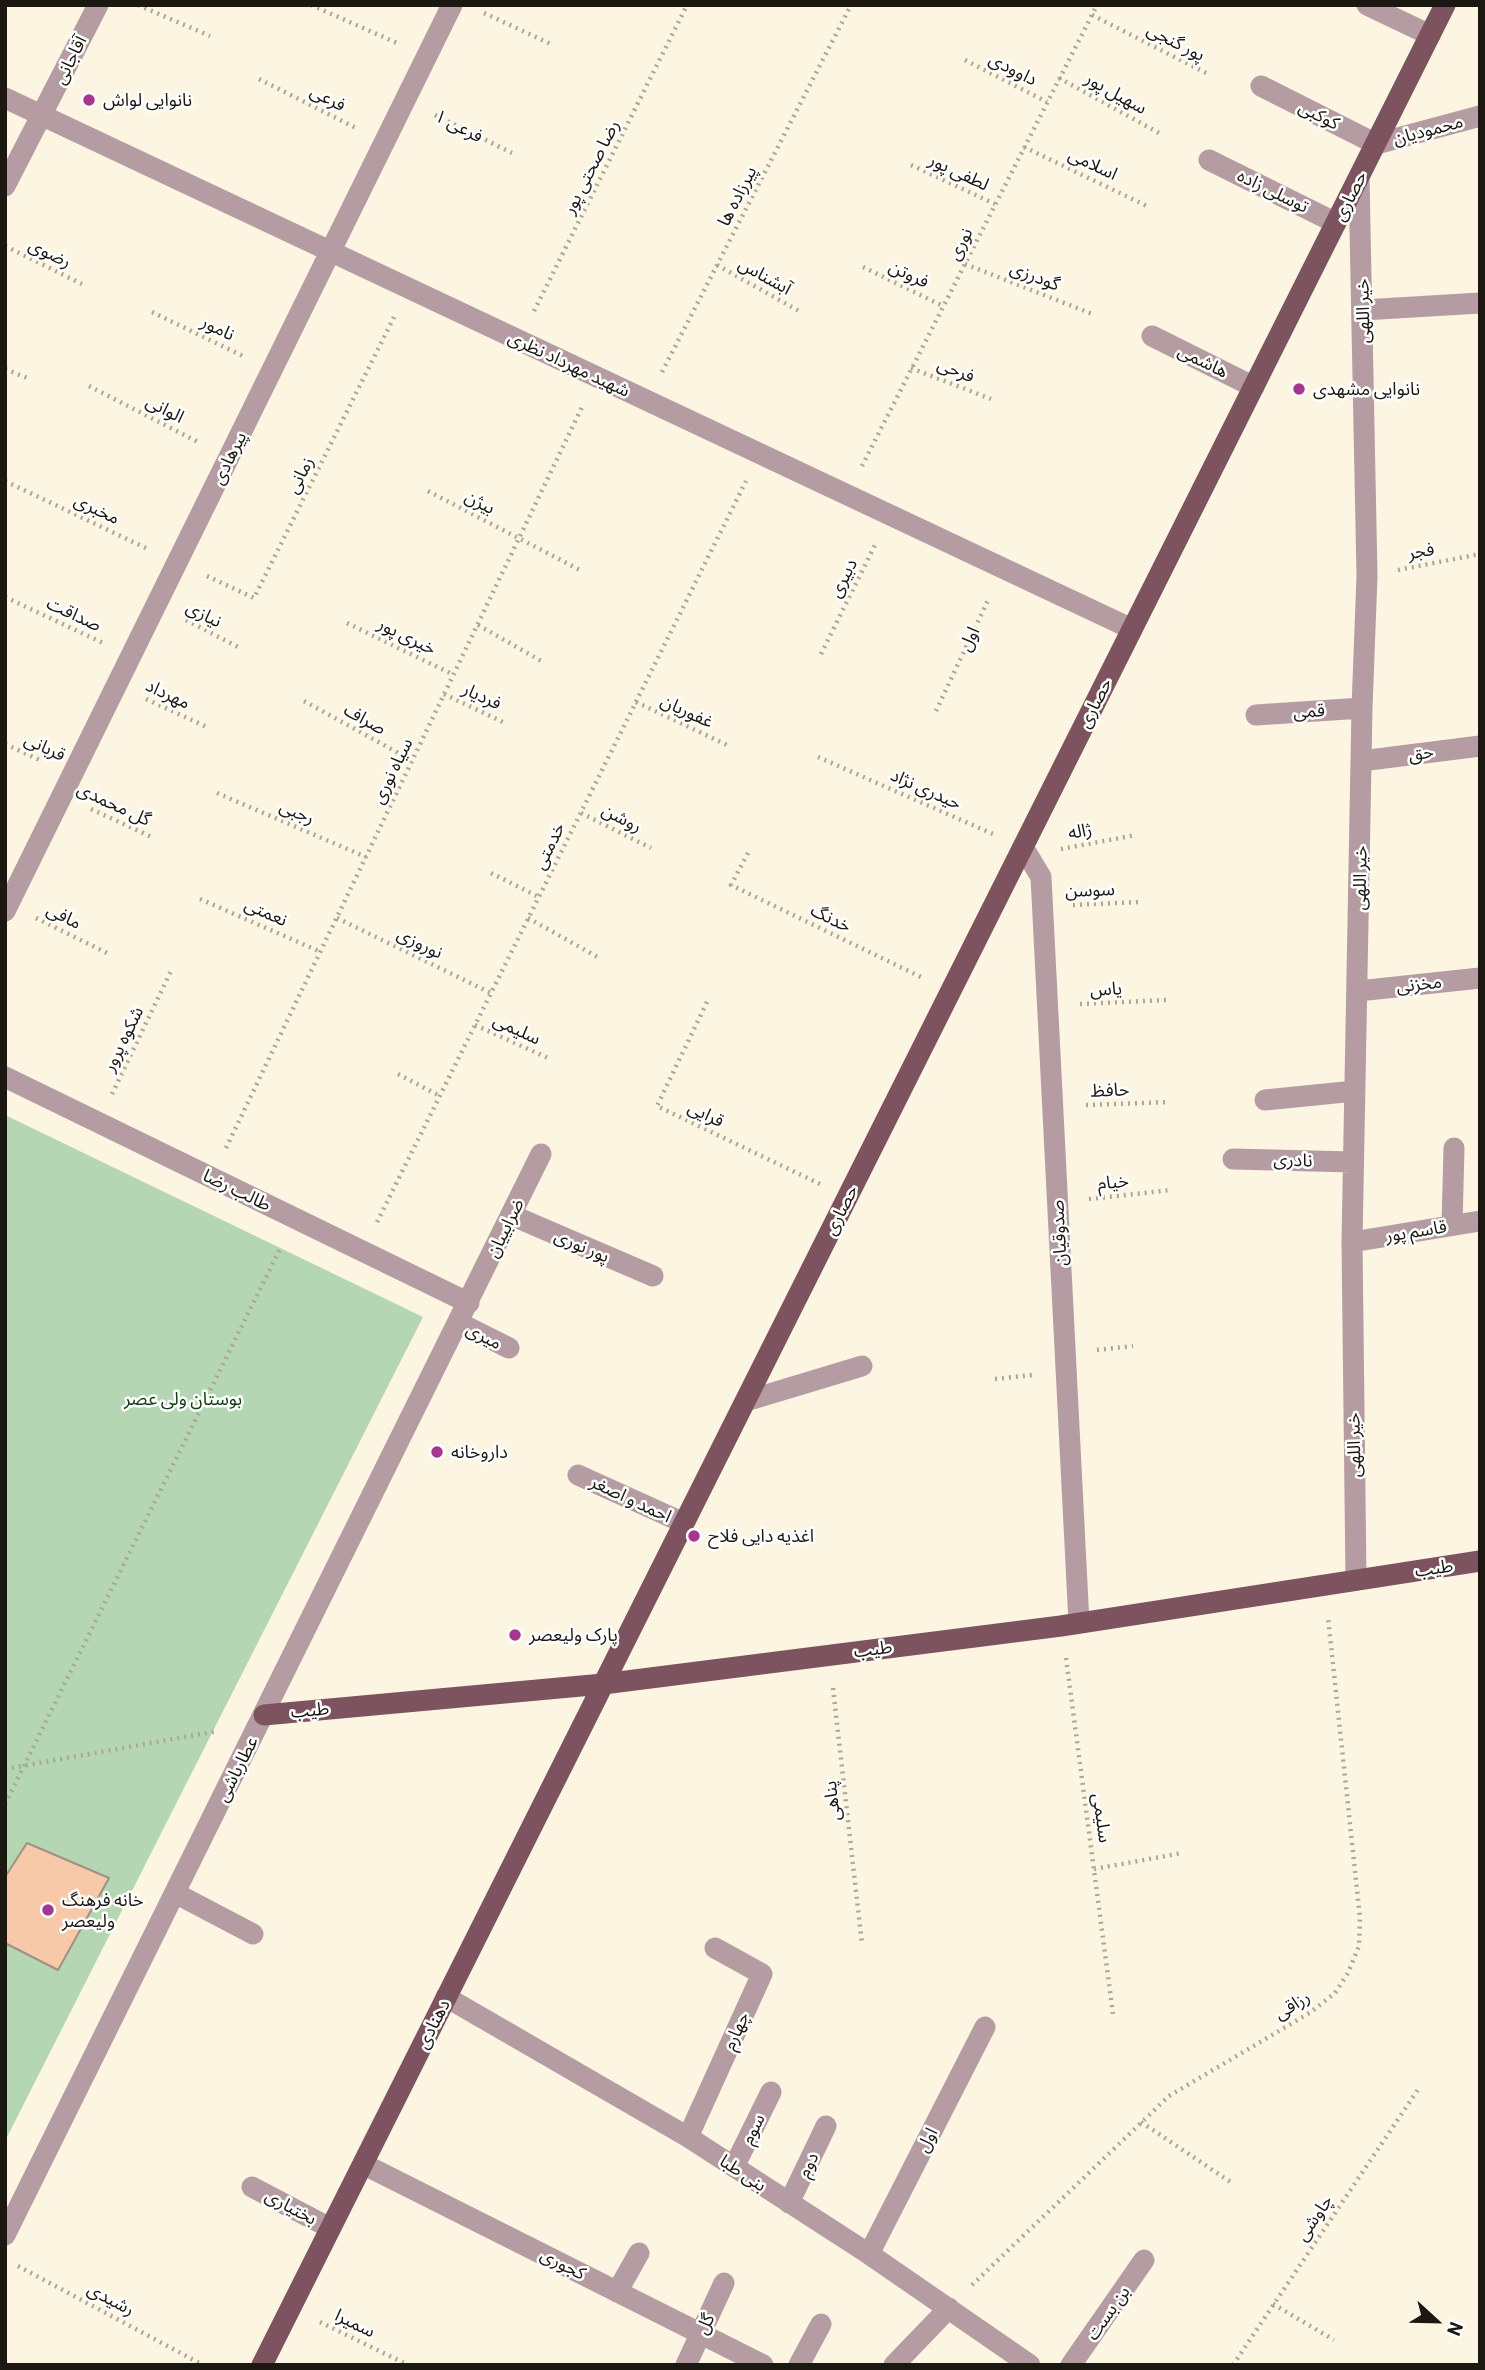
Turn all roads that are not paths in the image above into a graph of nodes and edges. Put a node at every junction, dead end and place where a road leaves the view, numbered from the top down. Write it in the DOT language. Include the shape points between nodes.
graph roads {
  1 [pos="98,5"];
  2 [pos="452,5"];
  3 [pos="1367,5"];
  4 [pos="1445,5"];
  5 [pos="1430,35"];
  6 [pos="1261,86"];
  7 [pos="5,98"];
  8 [pos="42,115"];
  9 [pos="1480,116"];
  10 [pos="1376,144"];
  11 [pos="1209,160"];
  12 [pos="1359,178"];
  13 [pos="5,186"];
  14 [pos="1336,223"];
  15 [pos="331,251"];
  16 [pos="1480,303"];
  17 [pos="1363,310"];
  18 [pos="1152,336"];
  19 [pos="1254,387"];
  20 [pos="1132,629"];
  21 [pos="1362,708"];
  22 [pos="1256,715"];
  23 [pos="1480,746"];
  24 [pos="1361,761"];
  25 [pos="1026,851"];
  26 [pos="7,908"];
  27 [pos="1480,978"];
  28 [pos="1358,991"];
  29 [pos="5,1077"];
  30 [pos="1355,1091"];
  31 [pos="1265,1100"];
  32 [pos="1454,1148"];
  33 [pos="541,1154"];
  34 [pos="1233,1158"];
  35 [pos="1353,1162"];
  36 [pos="511,1215"];
  37 [pos="1480,1221"];
  38 [pos="1452,1225"];
  39 [pos="1352,1242"];
  40 [pos="653,1276"];
  41 [pos="469,1303"];
  42 [pos="459,1323"];
  43 [pos="509,1348"];
  44 [pos="862,1366"];
  45 [pos="746,1401"];
  46 [pos="579,1475"];
  47 [pos="684,1523"];
  48 [pos="1480,1561"];
  49 [pos="1356,1579"];
  50 [pos="1070,1625"];
  51 [pos="603,1684"];
  52 [pos="262,1719"];
  53 [pos="175,1894"];
  54 [pos="253,1934"];
  55 [pos="715,1948"];
  56 [pos="446,1997"];
  57 [pos="985,2027"];
  58 [pos="771,2092"];
  59 [pos="826,2126"];
  60 [pos="688,2137"];
  61 [pos="362,2164"];
  62 [pos="734,2167"];
  63 [pos="252,2187"];
  64 [pos="789,2203"];
  65 [pos="330,2228"];
  66 [pos="5,2235"];
  67 [pos="639,2253"];
  68 [pos="869,2254"];
  69 [pos="1144,2260"];
  70 [pos="724,2283"];
  71 [pos="617,2292"];
  72 [pos="949,2308"];
  73 [pos="821,2324"];
  74 [pos="700,2333"];
  75 [pos="262,2365"];
  76 [pos="686,2365"];
  77 [pos="763,2365"];
  78 [pos="799,2365"];
  79 [pos="894,2365"];
  80 [pos="1030,2365"];
  81 [pos="1071,2365"];
  1 -- 8 [label="street, آقاجانی"];
  2 -- 15 [label="street, پیرهادی"];
  3 -- 5 [label="street"];
  4 -- 5 [label="main road, حصاری"];
  5 -- 10 [label="main road, حصاری"];
  6 -- 10 [label="street, کوکبی"];
  7 -- 8 [label="street, شهید مهرداد نظری"];
  8 -- 13 [label="street, آقاجانی"];
  8 -- 15 [label="street, شهید مهرداد نظری"];
  9 -- 10 [label="street, محمودیان"];
  10 -- 12 [label="main road, حصاری"];
  11 -- 14 [label="street, توسلی زاده"];
  12 -- 14 [label="main road, حصاری"];
  12 -- 17 [label="street, خیر اللهی"];
  14 -- 19 [label="main road, حصاری"];
  15 -- 20 [label="street, شهید مهرداد نظری"];
  15 -- 26 [label="street, پیرهادی"];
  16 -- 17 [label="street"];
  17 -- 21 [label="street, خیر اللهی" via="1367,576"];
  18 -- 19 [label="street, هاشمی"];
  19 -- 20 [label="main road, حصاری"];
  20 -- 25 [label="main road, حصاری"];
  21 -- 22 [label="street, قمی"];
  21 -- 24 [label="street, خیر اللهی"];
  23 -- 24 [label="street, حق"];
  24 -- 28 [label="street, خیر اللهی"];
  25 -- 45 [label="main road, حصاری"];
  25 -- 50 [label="street, صدوقیان" via="1041,877"];
  27 -- 28 [label="street, مخزنی"];
  28 -- 30 [label="street, خیر اللهی"];
  29 -- 41 [label="street, طالب رضا"];
  30 -- 31 [label="street"];
  30 -- 35 [label="street, خیر اللهی"];
  32 -- 38 [label="street"];
  33 -- 36 [label="street, ضرابییان"];
  34 -- 35 [label="street, نادری"];
  35 -- 39 [label="street, خیر اللهی"];
  36 -- 40 [label="street, پور نوری"];
  36 -- 41 [label="street, ضرابییان"];
  37 -- 38 [label="street, قاسم پور"];
  38 -- 39 [label="street, قاسم پور"];
  39 -- 49 [label="street, خیر اللهی"];
  41 -- 42 [label="street, عطارباشی"];
  42 -- 43 [label="street, میری"];
  42 -- 52 [label="street, عطارباشی"];
  44 -- 45 [label="street"];
  45 -- 47 [label="main road, حصاری"];
  46 -- 47 [label="street, احمد و اصغر"];
  47 -- 51 [label="main road, حصاری"];
  48 -- 49 [label="main road, طیب"];
  49 -- 50 [label="main road, طیب"];
  50 -- 51 [label="main road, طیب"];
  51 -- 52 [label="main road, طیب"];
  51 -- 56 [label="main road, دهنادی"];
  52 -- 53 [label="street, عطارباشی"];
  53 -- 54 [label="street"];
  53 -- 66 [label="street, عطارباشی"];
  55 -- 60 [label="street, چهارم" via="762,1974"];
  56 -- 60 [label="street, بنی طبا"];
  56 -- 61 [label="main road, دهنادی"];
  57 -- 68 [label="street, اول"];
  58 -- 62 [label="street, سوم"];
  59 -- 64 [label="street, دوم"];
  60 -- 62 [label="street, بنی طبا"];
  61 -- 65 [label="main road, دهنادی"];
  61 -- 71 [label="street, کجوری"];
  62 -- 64 [label="street, بنی طبا"];
  63 -- 65 [label="street, بختیاری"];
  64 -- 68 [label="street, بنی طبا"];
  65 -- 75 [label="main road, دهنادی"];
  67 -- 71 [label="street"];
  68 -- 72 [label="street, بنی طبا"];
  69 -- 81 [label="street, بن بست"];
  70 -- 74 [label="street, گل"];
  71 -- 74 [label="street, کجوری"];
  72 -- 79 [label="street"];
  72 -- 80 [label="street, بنی طبا"];
  73 -- 78 [label="street"];
  74 -- 76 [label="street, گل"];
  74 -- 77 [label="street, کجوری"];
}
